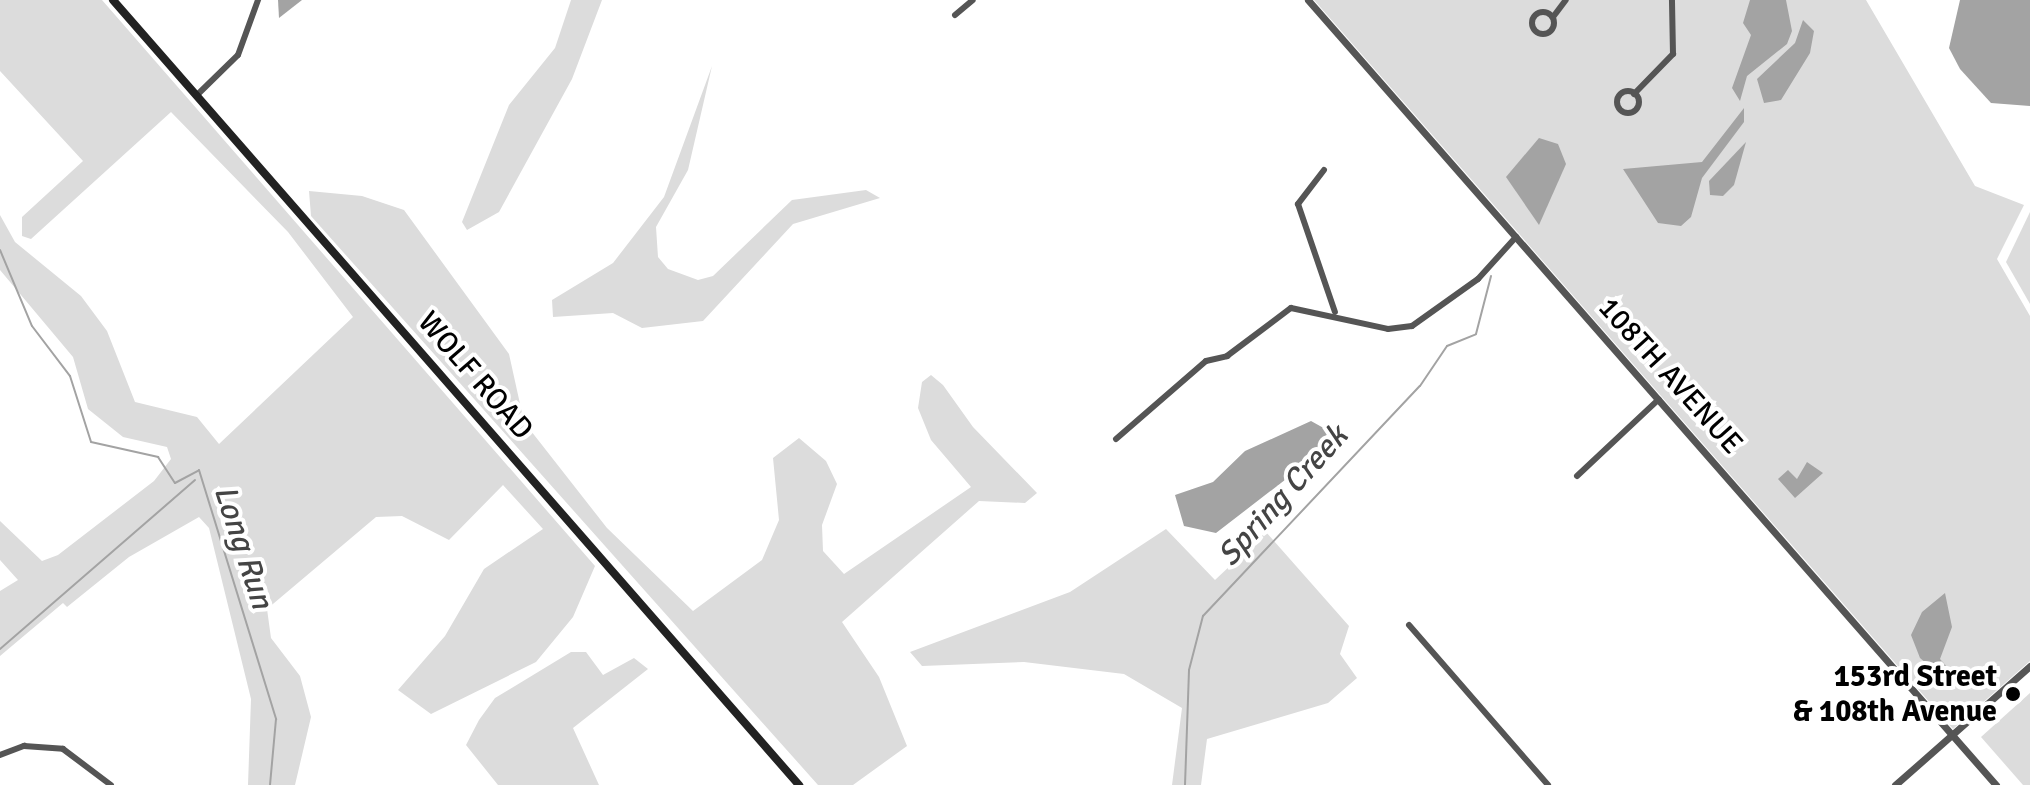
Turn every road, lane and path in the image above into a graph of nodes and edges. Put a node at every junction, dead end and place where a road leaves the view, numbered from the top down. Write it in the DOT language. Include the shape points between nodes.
graph roads {
  1 [pos="113,0"];
  2 [pos="258,0"];
  3 [pos="973,0"];
  4 [pos="1308,0"];
  5 [pos="1566,0"];
  6 [pos="1672,0"];
  7 [pos="955,15"];
  8 [pos="1553,17"];
  9 [pos="1634,94"];
  10 [pos="197,95"];
  11 [pos="1324,170"];
  12 [pos="1516,237"];
  13 [pos="1335,312"];
  14 [pos="1659,399"];
  15 [pos="1116,439"];
  16 [pos="1577,476"];
  17 [pos="1409,625"];
  18 [pos="2030,666"];
  19 [pos="1953,735"];
  20 [pos="0,755"];
  21 [pos="111,785"];
  22 [pos="799,785"];
  23 [pos="1548,785"];
  24 [pos="1895,785"];
  25 [pos="1996,785"];
  1 -- 10 [label="main road, WOLF ROAD"];
  2 -- 10 [label="street" via="238,55"];
  3 -- 7 [label="street"];
  4 -- 12 [label="street, 108TH AVENUE"];
  5 -- 8 [label="street"];
  6 -- 9 [label="street" via="1673,54"];
  10 -- 22 [label="main road, WOLF ROAD"];
  11 -- 13 [label="street" via="1298,204"];
  12 -- 13 [label="street" via="1478,279 1412,326 1388,329"];
  12 -- 14 [label="street, 108TH AVENUE"];
  13 -- 15 [label="street" via="1291,308 1227,356 1206,361"];
  14 -- 16 [label="street"];
  14 -- 19 [label="street, 108TH AVENUE"];
  17 -- 23 [label="street"];
  18 -- 19 [label="street"];
  19 -- 24 [label="street"];
  19 -- 25 [label="street, 108TH AVENUE"];
  20 -- 21 [label="street" via="48,746 79,757"];
}
